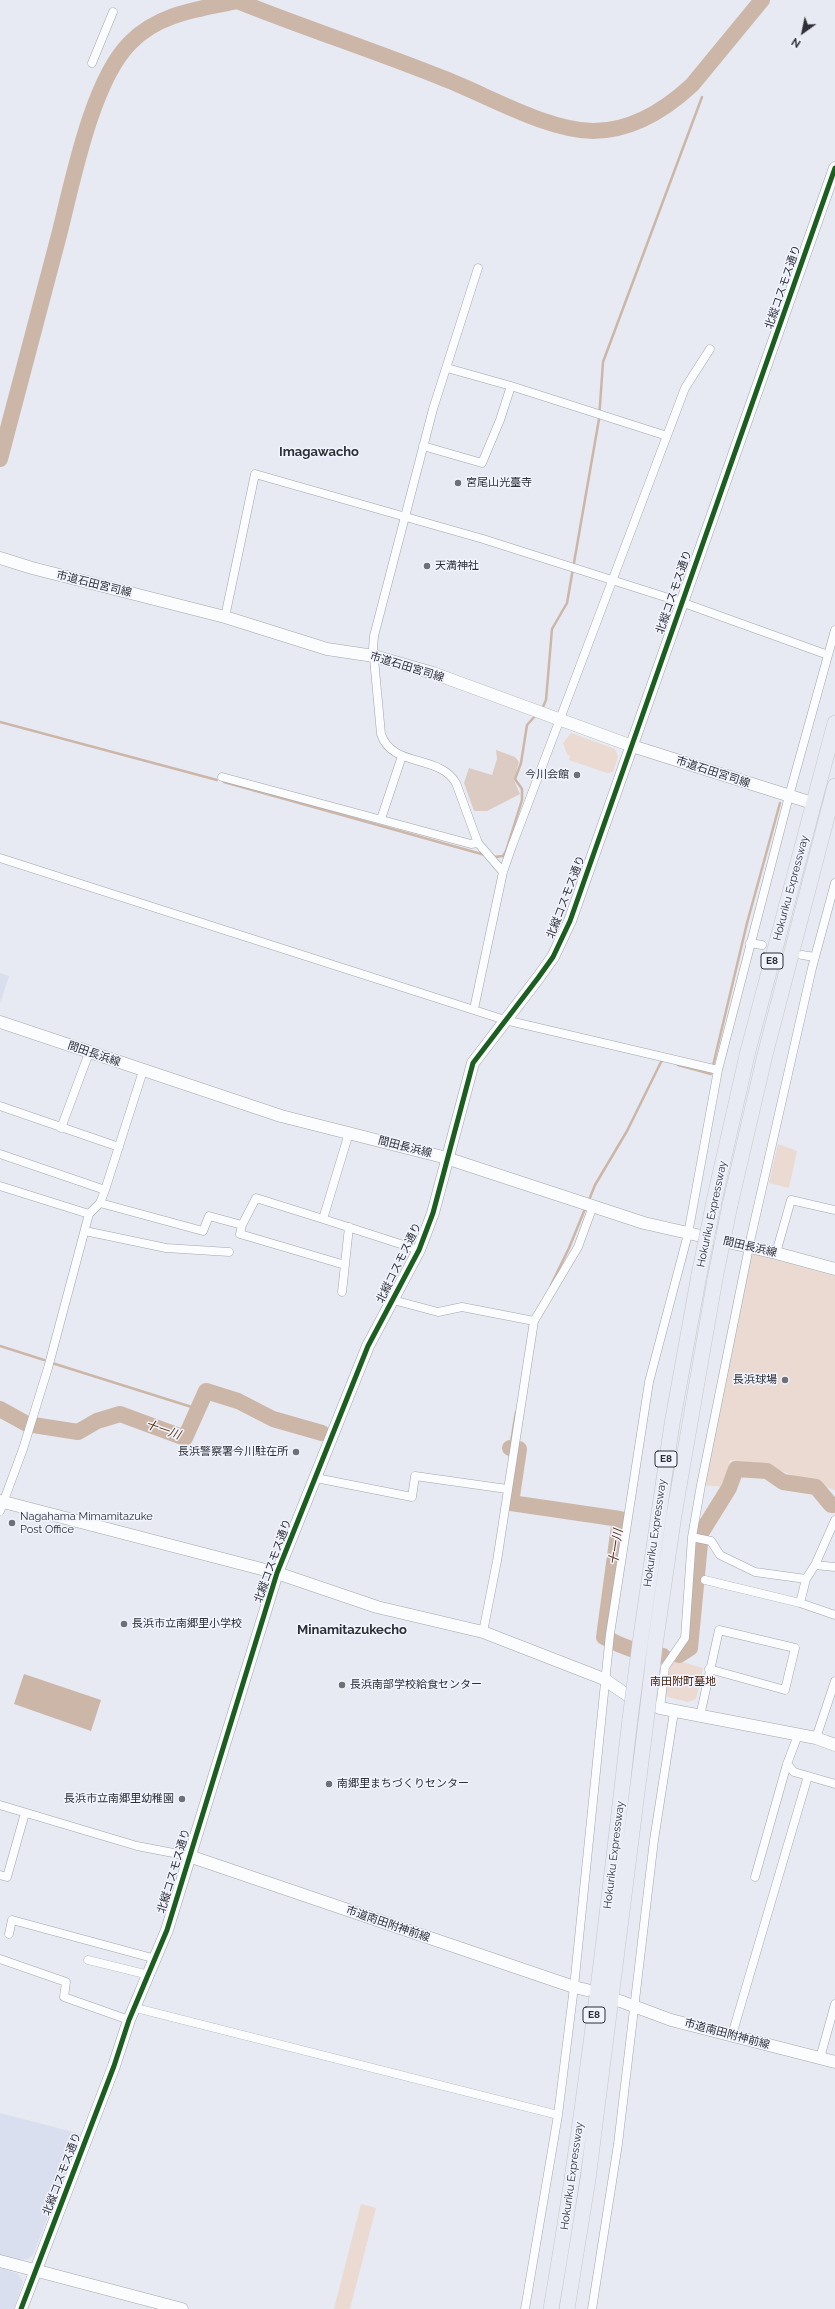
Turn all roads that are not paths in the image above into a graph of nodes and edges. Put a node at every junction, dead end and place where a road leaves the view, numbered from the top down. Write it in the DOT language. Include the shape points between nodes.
graph roads {
  1 [pos="113,12"];
  2 [pos="92,63"];
  3 [pos="835,168"];
  4 [pos="478,268"];
  5 [pos="710,349"];
  6 [pos="447,368"];
  7 [pos="511,386"];
  8 [pos="667,436"];
  9 [pos="423,446"];
  10 [pos="406,518"];
  11 [pos="0,558"];
  12 [pos="612,581"];
  13 [pos="681,602"];
  14 [pos="225,617"];
  15 [pos="835,630"];
  16 [pos="828,655"];
  17 [pos="374,656"];
  18 [pos="559,720"];
  19 [pos="835,723"];
  20 [pos="632,746"];
  21 [pos="402,756"];
  22 [pos="222,777"];
  23 [pos="835,786"];
  24 [pos="789,796"];
  25 [pos="806,801"];
  26 [pos="381,819"];
  27 [pos="478,843"];
  28 [pos="0,858"];
  29 [pos="503,872"];
  30 [pos="835,883"];
  31 [pos="750,943"];
  32 [pos="762,945"];
  33 [pos="802,955"];
  34 [pos="814,957"];
  35 [pos="474,1009"];
  36 [pos="505,1020"];
  37 [pos="0,1022"];
  38 [pos="89,1052"];
  39 [pos="718,1070"];
  40 [pos="143,1071"];
  41 [pos="0,1106"];
  42 [pos="61,1128"];
  43 [pos="349,1133"];
  44 [pos="119,1147"];
  45 [pos="0,1154"];
  46 [pos="447,1159"];
  47 [pos="0,1186"];
  48 [pos="105,1190"];
  49 [pos="100,1203"];
  50 [pos="593,1206"];
  51 [pos="835,1210"];
  52 [pos="89,1214"];
  53 [pos="323,1219"];
  54 [pos="242,1225"];
  55 [pos="350,1228"];
  56 [pos="86,1231"];
  57 [pos="688,1234"];
  58 [pos="748,1247"];
  59 [pos="419,1250"];
  60 [pos="229,1252"];
  61 [pos="776,1253"];
  62 [pos="345,1265"];
  63 [pos="835,1269"];
  64 [pos="342,1292"];
  65 [pos="393,1300"];
  66 [pos="534,1321"];
  67 [pos="316,1478"];
  68 [pos="507,1489"];
  69 [pos="1,1505"];
  70 [pos="835,1520"];
  71 [pos="694,1537"];
  72 [pos="814,1565"];
  73 [pos="835,1567"];
  74 [pos="277,1573"];
  75 [pos="806,1579"];
  76 [pos="705,1580"];
  77 [pos="800,1603"];
  78 [pos="835,1615"];
  79 [pos="483,1632"];
  80 [pos="709,1669"];
  81 [pos="604,1679"];
  82 [pos="835,1681"];
  83 [pos="660,1708"];
  84 [pos="674,1712"];
  85 [pos="700,1716"];
  86 [pos="798,1735"];
  87 [pos="816,1738"];
  88 [pos="835,1745"];
  89 [pos="787,1764"];
  90 [pos="808,1776"];
  91 [pos="835,1784"];
  92 [pos="0,1805"];
  93 [pos="25,1813"];
  94 [pos="190,1856"];
  95 [pos="0,1875"];
  96 [pos="755,1877"];
  97 [pos="9,1934"];
  98 [pos="0,1959"];
  99 [pos="156,1959"];
  100 [pos="88,1960"];
  101 [pos="149,1975"];
  102 [pos="574,1987"];
  103 [pos="587,1990"];
  104 [pos="620,2001"];
  105 [pos="835,2004"];
  106 [pos="636,2006"];
  107 [pos="136,2008"];
  108 [pos="130,2020"];
  109 [pos="732,2035"];
  110 [pos="820,2058"];
  111 [pos="835,2062"];
  112 [pos="558,2115"];
  113 [pos="0,2260"];
  114 [pos="36,2270"];
  115 [pos="21,2309"];
  116 [pos="182,2309"];
  117 [pos="525,2309"];
  118 [pos="551,2309"];
  119 [pos="567,2309"];
  120 [pos="592,2309"];
  1 -- 2 [label="street"];
  3 -- 13 [label="street, 北縦コスモス通り"];
  4 -- 6 [label="street"];
  5 -- 8 [label="street" via="685,388"];
  6 -- 7 [label="street"];
  6 -- 9 [label="street"];
  7 -- 8 [label="street"];
  7 -- 9 [label="street" via="482,463"];
  8 -- 12 [label="street"];
  9 -- 10 [label="street"];
  10 -- 12 [label="street" via="483,539"];
  10 -- 14 [label="street" via="255,474"];
  10 -- 17 [label="street" via="374,636"];
  11 -- 14 [label="street, 市道石田宮司線"];
  12 -- 13 [label="street"];
  12 -- 18 [label="street"];
  13 -- 16 [label="street"];
  13 -- 20 [label="street, 北縦コスモス通り"];
  14 -- 17 [label="street, 市道石田宮司線" via="327,649"];
  15 -- 16 [label="street"];
  16 -- 24 [label="street"];
  17 -- 18 [label="street, 市道石田宮司線" via="433,673"];
  17 -- 21 [label="street" via="381,734 388,748"];
  18 -- 20 [label="street, 市道石田宮司線"];
  18 -- 29 [label="street"];
  19 -- 118 [label="highway, Hokuriku Expressway / E8, bridge" via="748,1051 714,1201 672,1424 640,1643 601,1964"];
  20 -- 24 [label="street, 市道石田宮司線"];
  20 -- 36 [label="street, 北縦コスモス通り" via="565,932 538,978"];
  21 -- 26 [label="street"];
  21 -- 27 [label="street" via="440,768 451,776 456,783"];
  22 -- 26 [label="street"];
  23 -- 119 [label="highway, Hokuriku Expressway / E8, bridge" via="765,1055 715,1279 675,1507 589,2171"];
  24 -- 25 [label="street, 市道石田宮司線"];
  24 -- 31 [label="street"];
  26 -- 27 [label="street" via="471,844"];
  27 -- 29 [label="street"];
  28 -- 35 [label="street"];
  29 -- 35 [label="street"];
  30 -- 34 [label="street"];
  31 -- 32 [label="street"];
  31 -- 39 [label="street"];
  33 -- 34 [label="street"];
  34 -- 58 [label="street"];
  35 -- 36 [label="street"];
  36 -- 39 [label="street"];
  36 -- 46 [label="street, 北縦コスモス通り" via="473,1063"];
  37 -- 38 [label="street, 間田長浜線"];
  38 -- 40 [label="street, 間田長浜線"];
  38 -- 42 [label="street"];
  39 -- 57 [label="street"];
  40 -- 43 [label="street, 間田長浜線" via="281,1116"];
  40 -- 44 [label="street"];
  41 -- 42 [label="street"];
  42 -- 44 [label="street"];
  43 -- 46 [label="street, 間田長浜線"];
  43 -- 53 [label="street"];
  44 -- 48 [label="street"];
  45 -- 48 [label="street"];
  46 -- 50 [label="street, 間田長浜線"];
  46 -- 59 [label="street, 北縦コスモス通り" via="433,1213"];
  47 -- 52 [label="street"];
  48 -- 49 [label="street"];
  49 -- 52 [label="street"];
  49 -- 54 [label="street" via="203,1231 209,1216"];
  50 -- 57 [label="street, 間田長浜線"];
  50 -- 66 [label="street" via="578,1247"];
  51 -- 61 [label="street" via="791,1200"];
  52 -- 56 [label="street"];
  53 -- 54 [label="street" via="256,1198"];
  53 -- 55 [label="street"];
  54 -- 62 [label="street" via="240,1234"];
  55 -- 59 [label="street"];
  55 -- 62 [label="street"];
  56 -- 60 [label="street" via="166,1248"];
  56 -- 69 [label="street" via="31,1425"];
  57 -- 58 [label="street, 間田長浜線"];
  57 -- 81 [label="street" via="649,1382"];
  58 -- 61 [label="street, 間田長浜線"];
  58 -- 71 [label="street"];
  59 -- 65 [label="street, 北縦コスモス通り"];
  61 -- 63 [label="street, 間田長浜線"];
  62 -- 64 [label="street"];
  65 -- 66 [label="street" via="438,1312 462,1307"];
  65 -- 67 [label="street, 北縦コスモス通り" via="368,1346"];
  66 -- 68 [label="street"];
  67 -- 68 [label="street" via="412,1497 414,1476"];
  67 -- 74 [label="street, 北縦コスモス通り"];
  68 -- 79 [label="street" via="497,1561"];
  69 -- 74 [label="street"];
  70 -- 72 [label="street"];
  71 -- 75 [label="street" via="711,1540 720,1555 754,1572"];
  71 -- 83 [label="street" via="685,1638 665,1667"];
  72 -- 73 [label="street"];
  72 -- 75 [label="street"];
  74 -- 79 [label="street" via="377,1607"];
  74 -- 94 [label="street, 北縦コスモス通り"];
  75 -- 77 [label="street"];
  76 -- 77 [label="street"];
  77 -- 78 [label="street"];
  79 -- 81 [label="street"];
  80 -- 80 [label="street" via="719,1630 795,1648 785,1690"];
  80 -- 85 [label="street"];
  81 -- 83 [label="street" via="627,1695"];
  81 -- 102 [label="street"];
  82 -- 87 [label="street"];
  83 -- 84 [label="street"];
  84 -- 85 [label="street"];
  84 -- 106 [label="street" via="654,1840"];
  85 -- 86 [label="street"];
  86 -- 87 [label="street"];
  86 -- 89 [label="street"];
  87 -- 88 [label="street"];
  89 -- 90 [label="street" via="794,1772"];
  89 -- 96 [label="street"];
  90 -- 91 [label="street"];
  90 -- 109 [label="street"];
  92 -- 93 [label="street"];
  93 -- 94 [label="street" via="137,1846"];
  93 -- 95 [label="street" via="7,1877"];
  94 -- 99 [label="street, 北縦コスモス通り"];
  94 -- 102 [label="street, 市道南田附神前線"];
  97 -- 99 [label="street" via="12,1920"];
  98 -- 108 [label="street" via="66,1982 64,1997"];
  99 -- 101 [label="street, 北縦コスモス通り"];
  100 -- 101 [label="street"];
  101 -- 107 [label="street, 北縦コスモス通り"];
  102 -- 103 [label="street, 市道南田附神前線"];
  102 -- 112 [label="street"];
  104 -- 106 [label="street, 市道南田附神前線"];
  105 -- 110 [label="street"];
  106 -- 109 [label="street, 市道南田附神前線" via="671,2020"];
  106 -- 120 [label="street" via="618,2144"];
  107 -- 108 [label="street, 北縦コスモス通り"];
  107 -- 112 [label="street"];
  108 -- 114 [label="street, 北縦コスモス通り"];
  109 -- 110 [label="street, 市道南田附神前線"];
  110 -- 111 [label="street, 市道南田附神前線"];
  112 -- 117 [label="street"];
  113 -- 114 [label="street"];
  114 -- 115 [label="street, 北縦コスモス通り"];
  114 -- 116 [label="street"];
}
